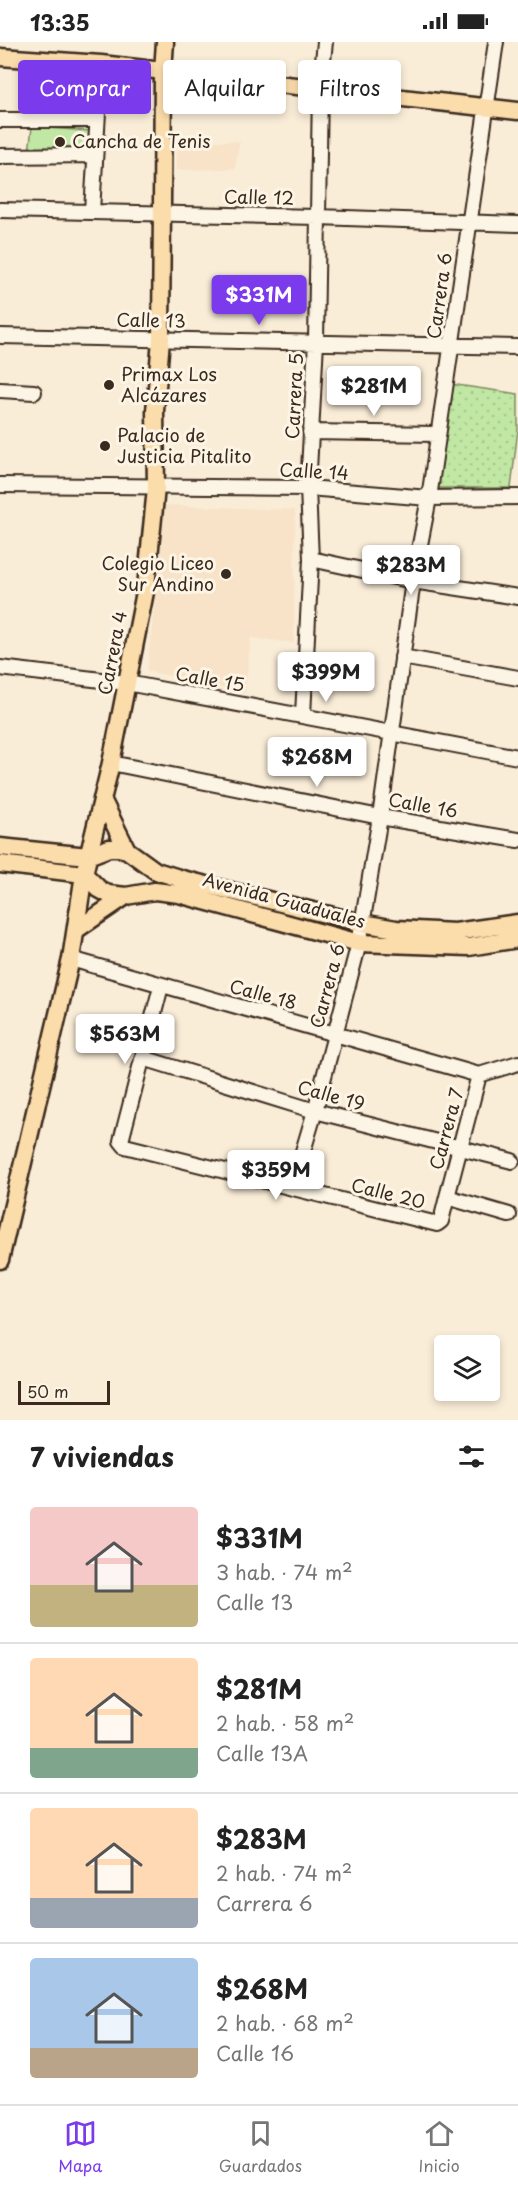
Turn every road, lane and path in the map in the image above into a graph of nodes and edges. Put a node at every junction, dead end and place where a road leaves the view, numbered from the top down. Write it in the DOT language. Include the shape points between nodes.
graph roads {
  1 [pos="165,42"];
  2 [pos="325,42"];
  3 [pos="496,42"];
  4 [pos="0,57"];
  5 [pos="43,60"];
  6 [pos="164,60"];
  7 [pos="323,60"];
  8 [pos="151,70"];
  9 [pos="163,71"];
  10 [pos="401,98"];
  11 [pos="486,108"];
  12 [pos="518,111"];
  13 [pos="97,114"];
  14 [pos="320,114"];
  15 [pos="0,120"];
  16 [pos="97,120"];
  17 [pos="0,156"];
  18 [pos="94,156"];
  19 [pos="0,210"];
  20 [pos="92,211"];
  21 [pos="162,214"];
  22 [pos="318,217"];
  23 [pos="468,223"];
  24 [pos="518,224"];
  25 [pos="0,336"];
  26 [pos="161,339"];
  27 [pos="316,342"];
  28 [pos="452,345"];
  29 [pos="518,347"];
  30 [pos="0,390"];
  31 [pos="34,392"];
  32 [pos="310,432"];
  33 [pos="437,434"];
  34 [pos="0,486"];
  35 [pos="156,488"];
  36 [pos="309,488"];
  37 [pos="518,493"];
  38 [pos="429,498"];
  39 [pos="311,559"];
  40 [pos="413,581"];
  41 [pos="518,597"];
  42 [pos="402,657"];
  43 [pos="0,668"];
  44 [pos="518,678"];
  45 [pos="127,683"];
  46 [pos="303,715"];
  47 [pos="391,732"];
  48 [pos="518,757"];
  49 [pos="111,763"];
  50 [pos="102,799"];
  51 [pos="380,816"];
  52 [pos="518,840"];
  53 [pos="0,847"];
  54 [pos="127,850"];
  55 [pos="88,856"];
  56 [pos="0,864"];
  57 [pos="84,874"];
  58 [pos="126,896"];
  59 [pos="362,923"];
  60 [pos="518,923"];
  61 [pos="76,930"];
  62 [pos="518,939"];
  63 [pos="359,943"];
  64 [pos="72,960"];
  65 [pos="161,986"];
  66 [pos="334,1034"];
  67 [pos="143,1058"];
  68 [pos="518,1063"];
  69 [pos="479,1075"];
  70 [pos="315,1111"];
  71 [pos="461,1149"];
  72 [pos="512,1161"];
  73 [pos="292,1188"];
  74 [pos="447,1197"];
  75 [pos="509,1215"];
  76 [pos="437,1224"];
  77 [pos="0,1260"];
  1 -- 6 [label="main road, Carrera 4"];
  2 -- 7 [label="street, Carrera 5"];
  3 -- 11 [label="street, Carrera 6"];
  4 -- 5 [label="main road"];
  8 -- 9 [label="main road"];
  9 -- 21 [label="main road, Carrera 4"];
  10 -- 11 [label="main road"];
  11 -- 12 [label="main road"];
  11 -- 23 [label="street, Carrera 6"];
  13 -- 16 [label="street"];
  14 -- 22 [label="street, Carrera 5"];
  15 -- 16 [label="street"];
  16 -- 18 [label="street"];
  17 -- 18 [label="street"];
  18 -- 20 [label="street"];
  19 -- 20 [label="street, Calle 12"];
  20 -- 21 [label="street, Calle 12"];
  21 -- 22 [label="street, Calle 12"];
  21 -- 26 [label="main road, Carrera 4"];
  22 -- 23 [label="street, Calle 12"];
  22 -- 27 [label="street, Carrera 5"];
  23 -- 24 [label="street, Calle 12"];
  23 -- 28 [label="street, Carrera 6"];
  25 -- 26 [label="street, Calle 13"];
  26 -- 27 [label="street, Calle 13"];
  26 -- 35 [label="main road, Carrera 4" via="155,411"];
  27 -- 28 [label="street, Calle 13"];
  27 -- 32 [label="street, Carrera 5"];
  28 -- 29 [label="street, Calle 13"];
  28 -- 33 [label="street, Carrera 6"];
  30 -- 31 [label="street"];
  32 -- 33 [label="street"];
  32 -- 36 [label="street, Carrera 5"];
  33 -- 38 [label="street, Carrera 6"];
  34 -- 35 [label="street, Calle 14"];
  35 -- 36 [label="street, Calle 14"];
  35 -- 45 [label="main road, Carrera 4" via="146,587"];
  36 -- 38 [label="street, Calle 14"];
  36 -- 39 [label="street, Carrera 5"];
  37 -- 38 [label="street, Calle 14"];
  38 -- 40 [label="street, Carrera 6"];
  39 -- 40 [label="street"];
  39 -- 46 [label="street, Carrera 5"];
  40 -- 41 [label="street"];
  40 -- 42 [label="street, Carrera 6"];
  42 -- 44 [label="street"];
  42 -- 47 [label="street, Carrera 6"];
  43 -- 45 [label="street, Calle 15"];
  45 -- 46 [label="street, Calle 15"];
  45 -- 49 [label="main road, Carrera 4"];
  46 -- 47 [label="street, Calle 15"];
  47 -- 48 [label="street, Calle 15"];
  47 -- 51 [label="street, Carrera 6"];
  49 -- 50 [label="main road, Carrera 4"];
  49 -- 51 [label="street, Calle 16"];
  50 -- 54 [label="main road"];
  50 -- 55 [label="main road, Carrera 4"];
  51 -- 52 [label="street, Calle 16"];
  51 -- 59 [label="street, Carrera 6"];
  53 -- 55 [label="main road"];
  54 -- 55 [label="main road" via="109,848"];
  54 -- 59 [label="main road, Avenida Guaduales" via="156,871"];
  55 -- 57 [label="main road, Carrera 4"];
  56 -- 57 [label="main road"];
  57 -- 58 [label="main road, Avenida Guaduales" via="108,894"];
  57 -- 61 [label="main road, Carrera 4"];
  58 -- 61 [label="main road"];
  58 -- 63 [label="main road, Avenida Guaduales" via="155,891 179,894"];
  59 -- 60 [label="main road, Avenida Guaduales" via="455,932"];
  59 -- 63 [label="street, Carrera 6"];
  61 -- 64 [label="main road, Carrera 4"];
  62 -- 63 [label="main road, Avenida Guaduales" via="469,947"];
  63 -- 66 [label="street, Carrera 6"];
  64 -- 65 [label="street, Calle 18"];
  64 -- 77 [label="main road, Carrera 4"];
  65 -- 66 [label="street, Calle 18"];
  65 -- 67 [label="street"];
  66 -- 69 [label="street, Calle 18"];
  66 -- 70 [label="street, Carrera 6"];
  67 -- 70 [label="street, Calle 19"];
  67 -- 73 [label="street, Calle 20" via="121,1144"];
  68 -- 69 [label="street"];
  69 -- 71 [label="street, Carrera 7"];
  70 -- 71 [label="street, Calle 19"];
  70 -- 73 [label="street, Carrera 6"];
  71 -- 72 [label="street, Calle 19"];
  71 -- 74 [label="street, Carrera 7"];
  73 -- 76 [label="street, Calle 20"];
  74 -- 75 [label="street"];
  74 -- 76 [label="street, Carrera 7"];
}
